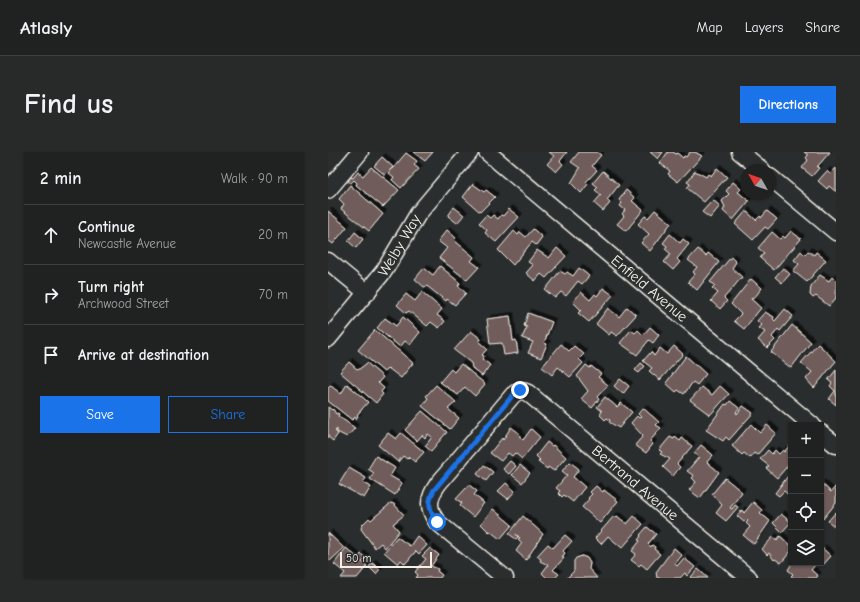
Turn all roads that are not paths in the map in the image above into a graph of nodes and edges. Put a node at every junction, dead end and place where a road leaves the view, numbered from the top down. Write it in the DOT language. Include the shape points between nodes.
graph roads {
  1 [pos="360,152"];
  2 [pos="470,152"];
  3 [pos="488,152"];
  4 [pos="740,152"];
  5 [pos="755,164"];
  6 [pos="776,182"];
  7 [pos="328,190"];
  8 [pos="836,232"];
  9 [pos="328,260"];
  10 [pos="367,293"];
  11 [pos="328,339"];
  12 [pos="808,422"];
  13 [pos="824,435"];
  14 [pos="836,445"];
  15 [pos="505,578"];
  16 [pos="749,578"];
  1 -- 7 [label="street"];
  2 -- 10 [label="street, Welby Way" via="418,214 384,271"];
  3 -- 12 [label="street, Enfield Avenue"];
  4 -- 5 [label="street"];
  6 -- 8 [label="street"];
  9 -- 10 [label="street"];
  10 -- 11 [label="street, Welby Way"];
  13 -- 14 [label="street"];
  15 -- 16 [label="street, Bertrand Avenue" via="437,522 429,503 438,484 520,390 528,393"];
}
